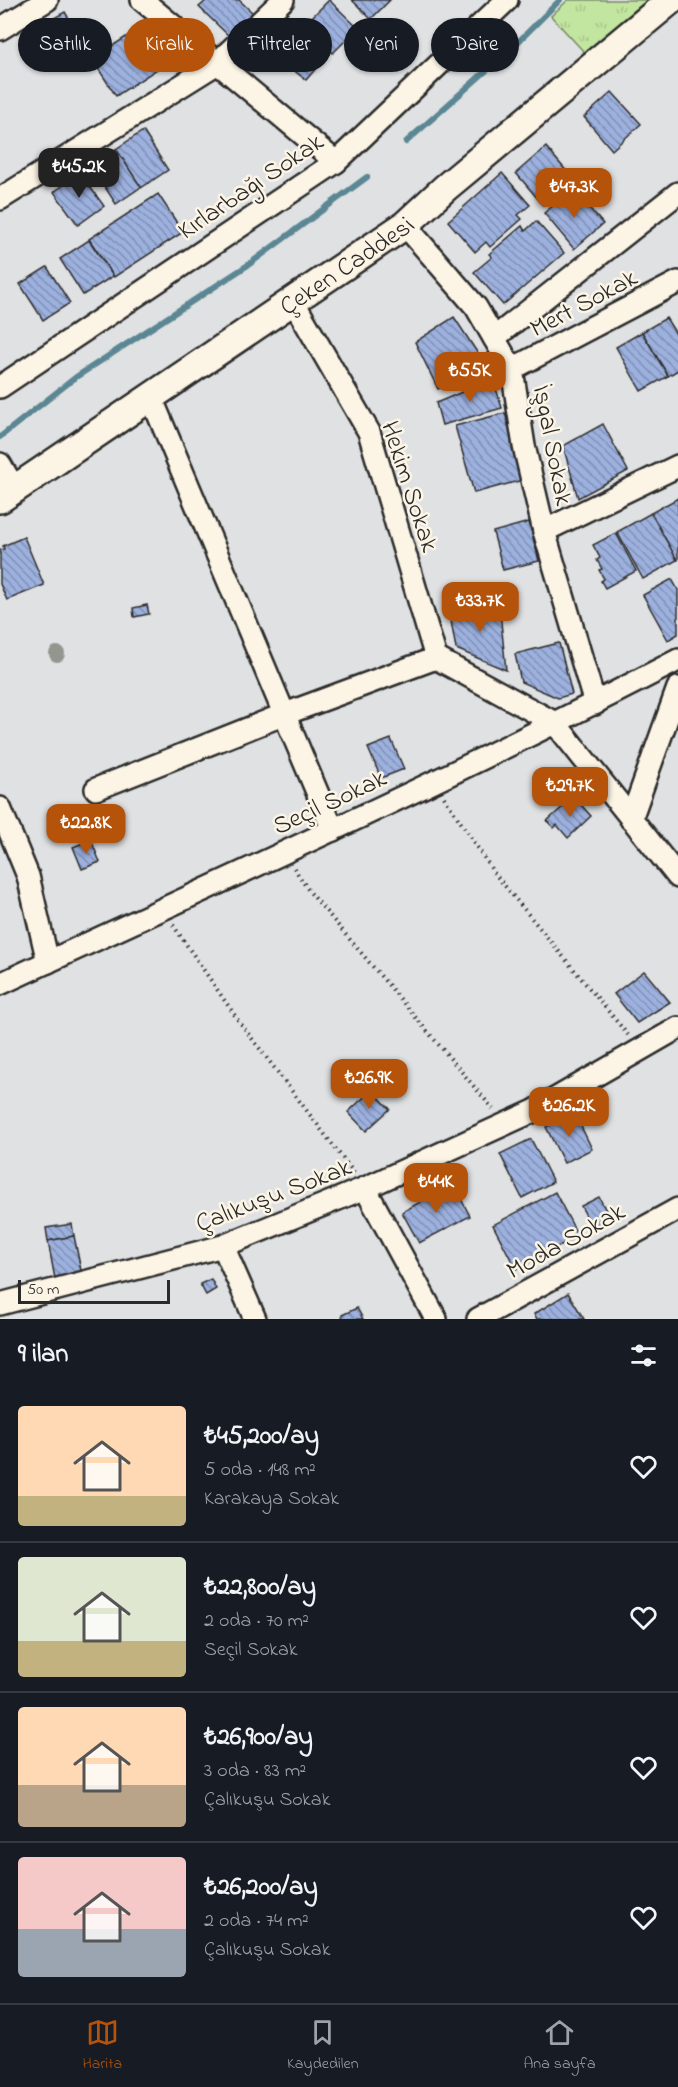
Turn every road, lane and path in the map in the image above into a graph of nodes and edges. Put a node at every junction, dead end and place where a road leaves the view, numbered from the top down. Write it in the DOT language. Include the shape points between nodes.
graph roads {
  1 [pos="47,0"];
  2 [pos="142,0"];
  3 [pos="283,0"];
  4 [pos="507,0"];
  5 [pos="671,0"];
  6 [pos="0,29"];
  7 [pos="216,64"];
  8 [pos="336,162"];
  9 [pos="678,193"];
  10 [pos="0,199"];
  11 [pos="405,225"];
  12 [pos="678,282"];
  13 [pos="293,301"];
  14 [pos="494,339"];
  15 [pos="512,369"];
  16 [pos="0,387"];
  17 [pos="151,397"];
  18 [pos="0,464"];
  19 [pos="678,466"];
  20 [pos="7,494"];
  21 [pos="544,531"];
  22 [pos="436,658"];
  23 [pos="678,660"];
  24 [pos="678,688"];
  25 [pos="595,704"];
  26 [pos="285,714"];
  27 [pos="555,723"];
  28 [pos="434,781"];
  29 [pos="96,789"];
  30 [pos="0,808"];
  31 [pos="631,819"];
  32 [pos="333,830"];
  33 [pos="284,852"];
  34 [pos="678,877"];
  35 [pos="162,909"];
  36 [pos="48,962"];
  37 [pos="0,984"];
  38 [pos="678,1028"];
  39 [pos="640,1050"];
  40 [pos="506,1124"];
  41 [pos="365,1188"];
  42 [pos="678,1209"];
  43 [pos="223,1246"];
  44 [pos="0,1304"];
  45 [pos="255,1319"];
  46 [pos="436,1319"];
  47 [pos="478,1319"];
  1 -- 6 [label="street"];
  2 -- 7 [label="street"];
  3 -- 7 [label="street"];
  4 -- 8 [label="street, Kırlarbağı Sokak"];
  5 -- 11 [label="street, Çeken Caddesi"];
  7 -- 8 [label="street"];
  7 -- 10 [label="street"];
  8 -- 16 [label="street, Kırlarbağı Sokak"];
  9 -- 14 [label="street"];
  11 -- 13 [label="street, Çeken Caddesi"];
  11 -- 14 [label="street, İşgal Sokak" via="476,307"];
  12 -- 15 [label="street, Mert Sokak"];
  13 -- 17 [label="street, Çeken Caddesi"];
  13 -- 22 [label="street, Hekim Sokak" via="369,432"];
  14 -- 15 [label="street, İşgal Sokak"];
  15 -- 21 [label="street, İşgal Sokak" via="524,446"];
  17 -- 20 [label="street, Çeken Caddesi"];
  17 -- 26 [label="street"];
  18 -- 20 [label="street"];
  19 -- 21 [label="street"];
  21 -- 25 [label="street, İşgal Sokak"];
  22 -- 26 [label="street"];
  22 -- 27 [label="street"];
  23 -- 25 [label="street, Seçil Sokak"];
  24 -- 31 [label="street"];
  25 -- 27 [label="street, Seçil Sokak"];
  26 -- 29 [label="street"];
  26 -- 32 [label="street"];
  27 -- 28 [label="street, Seçil Sokak"];
  27 -- 31 [label="street"];
  28 -- 32 [label="street, Seçil Sokak"];
  28 -- 39 [label="path" via="495,873"];
  30 -- 36 [label="street" via="28,876"];
  31 -- 34 [label="street"];
  32 -- 33 [label="street, Seçil Sokak"];
  33 -- 35 [label="street, Seçil Sokak"];
  33 -- 40 [label="path" via="309,891"];
  35 -- 36 [label="street, Seçil Sokak"];
  35 -- 41 [label="path" via="238,1020"];
  36 -- 37 [label="street, Seçil Sokak"];
  38 -- 39 [label="street, Çalıkuşu Sokak"];
  39 -- 40 [label="street, Çalıkuşu Sokak"];
  40 -- 41 [label="street, Çalıkuşu Sokak"];
  41 -- 43 [label="street, Çalıkuşu Sokak"];
  41 -- 46 [label="street"];
  42 -- 47 [label="street, Moda Sokak"];
  43 -- 44 [label="street, Çalıkuşu Sokak"];
  43 -- 45 [label="street"];
}
